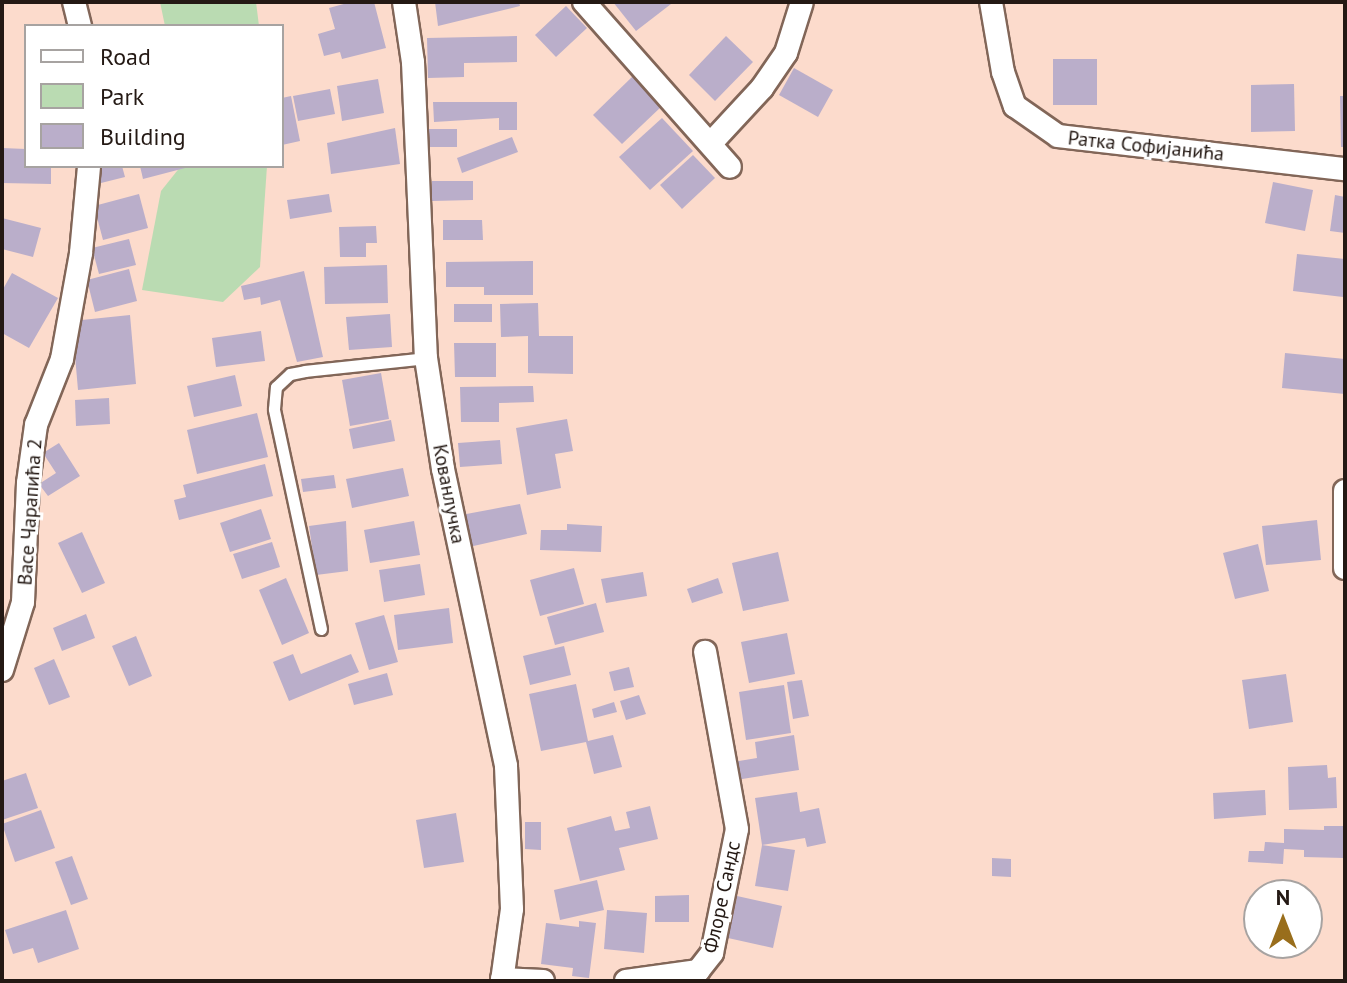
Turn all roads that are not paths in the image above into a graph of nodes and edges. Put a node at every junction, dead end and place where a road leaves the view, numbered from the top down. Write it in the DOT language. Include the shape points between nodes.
graph roads {
  1 [pos="74,2"];
  2 [pos="404,2"];
  3 [pos="584,2"];
  4 [pos="802,2"];
  5 [pos="991,2"];
  6 [pos="80,24"];
  7 [pos="712,142"];
  8 [pos="730,167"];
  9 [pos="89,168"];
  10 [pos="1345,169"];
  11 [pos="426,358"];
  12 [pos="1345,491"];
  13 [pos="1345,568"];
  14 [pos="2,593"];
  15 [pos="23,602"];
  16 [pos="321,629"];
  17 [pos="705,652"];
  18 [pos="2,670"];
  19 [pos="502,980"];
  20 [pos="543,981"];
  21 [pos="626,981"];
  1 -- 6 [label="street"];
  2 -- 11 [label="street, Кованлучка" via="413,62"];
  3 -- 7 [label="street"];
  4 -- 7 [label="street" via="786,53"];
  5 -- 10 [label="street, Ратка Софијанића" via="1003,72 1015,106 1058,136"];
  7 -- 8 [label="street"];
  9 -- 15 [label="street, Васе Чарапића 2" via="81,253 62,359 36,425"];
  11 -- 16 [label="lane" via="305,371 290,374 276,387 274,409"];
  11 -- 19 [label="street, Кованлучка" via="443,469 506,766 512,909"];
  12 -- 13 [label="street"];
  14 -- 15 [label="street"];
  15 -- 18 [label="street, Васе Чарапића 2"];
  17 -- 21 [label="street, Флоре Сандс" via="737,829 712,953 698,971"];
  19 -- 20 [label="street"];
}
